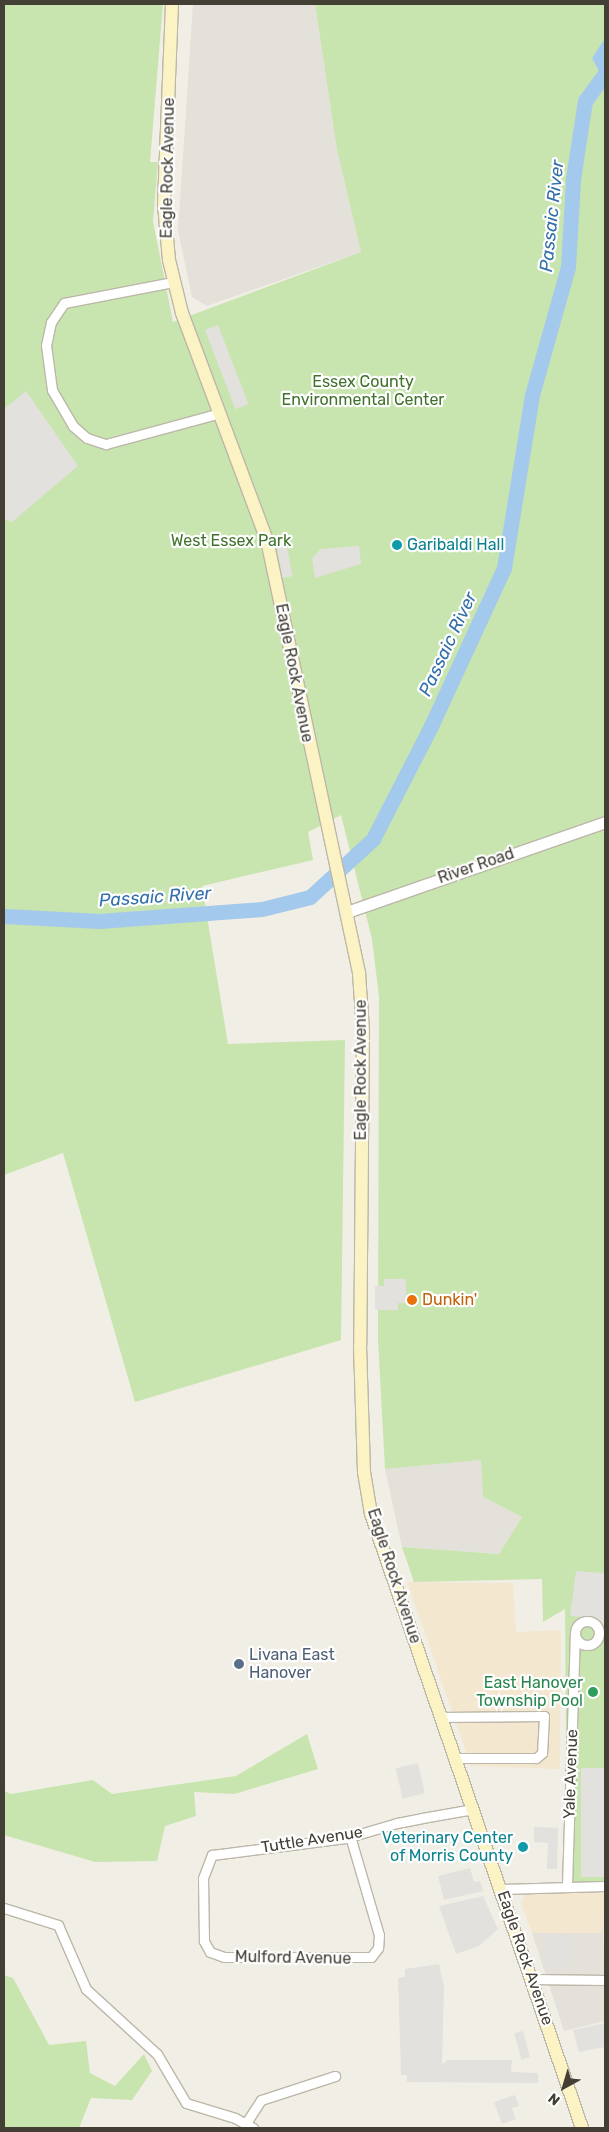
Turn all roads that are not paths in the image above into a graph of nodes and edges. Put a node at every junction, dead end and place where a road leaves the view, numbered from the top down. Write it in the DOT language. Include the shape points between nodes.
graph roads {
  1 [pos="172,4"];
  2 [pos="173,282"];
  3 [pos="220,413"];
  4 [pos="605,822"];
  5 [pos="349,918"];
  6 [pos="575,1634"];
  7 [pos="442,1717"];
  8 [pos="456,1758"];
  9 [pos="473,1808"];
  10 [pos="350,1836"];
  11 [pos="568,1885"];
  12 [pos="605,1886"];
  13 [pos="502,1889"];
  14 [pos="4,1908"];
  15 [pos="210,1952"];
  16 [pos="532,1979"];
  17 [pos="605,1980"];
  18 [pos="335,2076"];
  19 [pos="249,2125"];
  20 [pos="582,2128"];
  1 -- 2 [label="main road, Eagle Rock Avenue" via="164,205"];
  2 -- 3 [label="main road, Eagle Rock Avenue"];
  2 -- 3 [label="street" via="64,303 51,322 46,345 52,390 73,426 87,438 106,444"];
  3 -- 5 [label="main road, Eagle Rock Avenue" via="267,540 328,834"];
  4 -- 5 [label="street, River Road"];
  5 -- 7 [label="main road, Eagle Rock Avenue" via="363,1030 359,1330 364,1472 376,1531"];
  6 -- 11 [label="street, Yale Avenue"];
  7 -- 8 [label="main road, Eagle Rock Avenue"];
  7 -- 8 [label="street" via="544,1716 542,1753 536,1758"];
  8 -- 9 [label="main road, Eagle Rock Avenue"];
  9 -- 10 [label="street, Tuttle Avenue"];
  9 -- 13 [label="main road, Eagle Rock Avenue"];
  10 -- 15 [label="street, Tuttle Avenue" via="209,1858 202,1878 204,1941"];
  10 -- 15 [label="street, Mulford Avenue" via="379,1935 376,1953 356,1958 224,1957"];
  11 -- 12 [label="street"];
  11 -- 13 [label="street"];
  13 -- 16 [label="main road, Eagle Rock Avenue"];
  14 -- 19 [label="street" via="58,1924 86,1989 157,2054 181,2099 195,2109"];
  16 -- 17 [label="street"];
  16 -- 20 [label="main road, Eagle Rock Avenue"];
  18 -- 19 [label="street" via="260,2100"];
}
